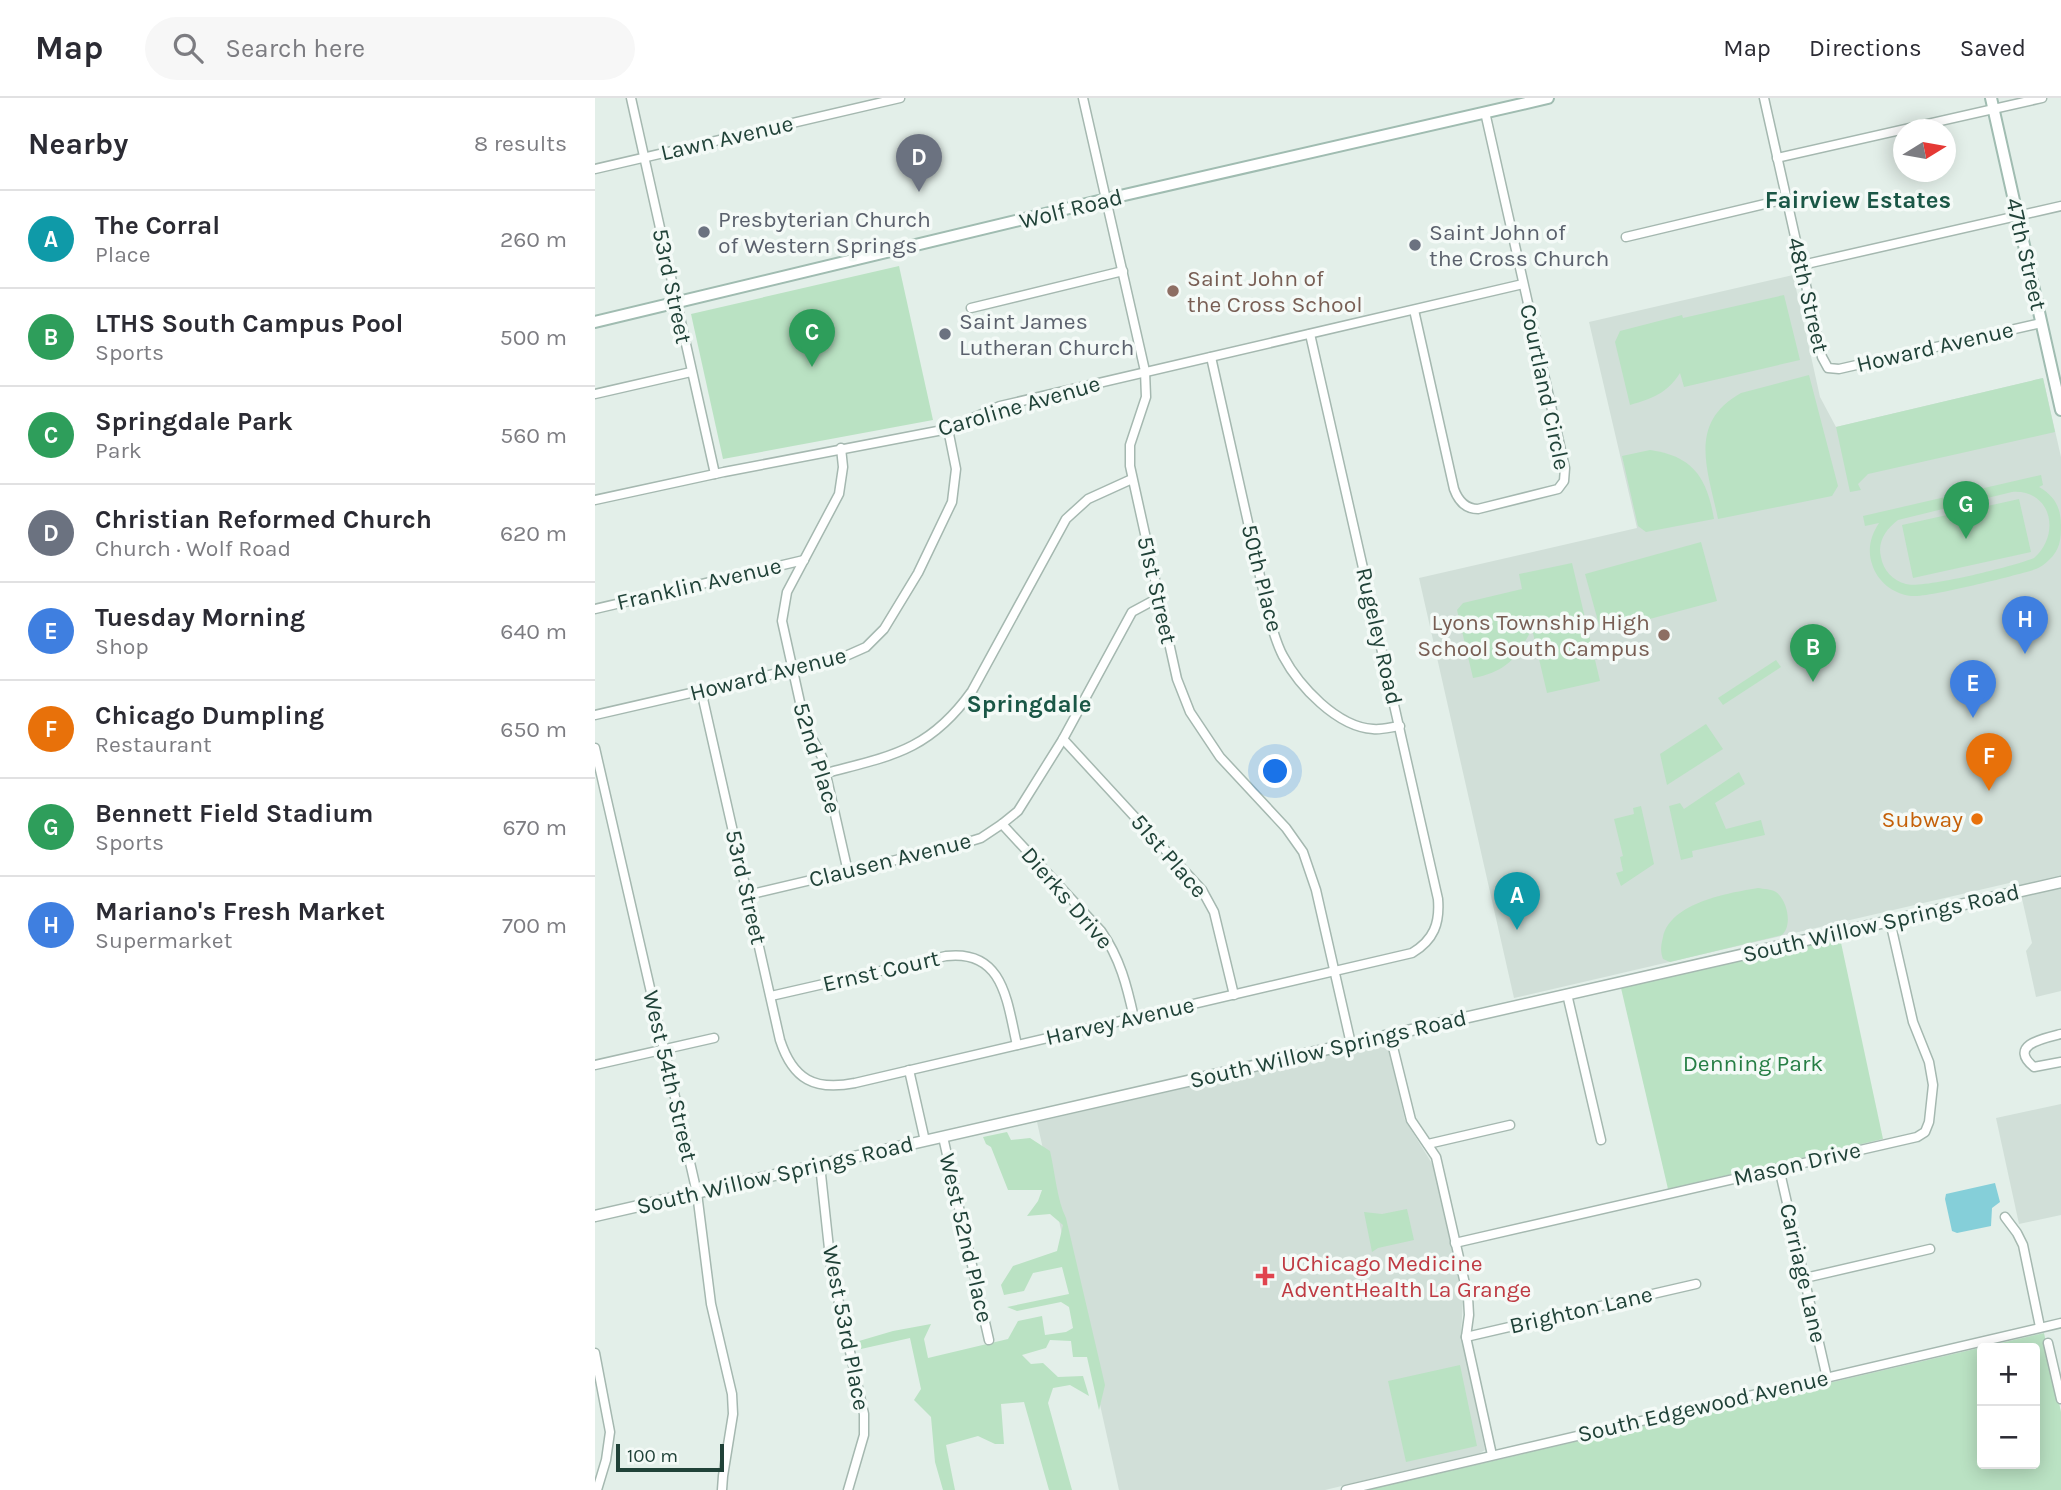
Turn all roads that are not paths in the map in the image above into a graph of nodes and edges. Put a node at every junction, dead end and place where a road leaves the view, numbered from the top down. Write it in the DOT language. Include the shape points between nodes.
graph roads {
  1 [pos="631,98"];
  2 [pos="900,98"];
  3 [pos="1083,98"];
  4 [pos="1764,98"];
  5 [pos="2042,98"];
  6 [pos="1541,99"];
  7 [pos="1992,104"];
  8 [pos="1485,112"];
  9 [pos="645,158"];
  10 [pos="1777,158"];
  11 [pos="595,169"];
  12 [pos="1107,199"];
  13 [pos="1786,199"];
  14 [pos="2061,206"];
  15 [pos="2017,216"];
  16 [pos="1626,237"];
  17 [pos="1802,265"];
  18 [pos="1123,271"];
  19 [pos="1523,284"];
  20 [pos="676,303"];
  21 [pos="971,308"];
  22 [pos="1414,310"];
  23 [pos="595,322"];
  24 [pos="2041,323"];
  25 [pos="1311,334"];
  26 [pos="1211,357"];
  27 [pos="1828,368"];
  28 [pos="1146,371"];
  29 [pos="691,372"];
  30 [pos="2057,375"];
  31 [pos="595,394"];
  32 [pos="2061,410"];
  33 [pos="949,429"];
  34 [pos="841,448"];
  35 [pos="715,474"];
  36 [pos="1132,480"];
  37 [pos="595,500"];
  38 [pos="804,560"];
  39 [pos="1158,598"];
  40 [pos="595,609"];
  41 [pos="792,668"];
  42 [pos="701,690"];
  43 [pos="595,715"];
  44 [pos="1399,726"];
  45 [pos="1063,739"];
  46 [pos="595,747"];
  47 [pos="826,773"];
  48 [pos="1002,824"];
  49 [pos="848,872"];
  50 [pos="2061,882"];
  51 [pos="748,895"];
  52 [pos="1890,921"];
  53 [pos="1431,937"];
  54 [pos="1334,972"];
  55 [pos="1567,994"];
  56 [pos="1234,995"];
  57 [pos="771,996"];
  58 [pos="1134,1018"];
  59 [pos="2061,1034"];
  60 [pos="1390,1035"];
  61 [pos="714,1038"];
  62 [pos="1351,1044"];
  63 [pos="1017,1045"];
  64 [pos="663,1049"];
  65 [pos="2061,1062"];
  66 [pos="595,1065"];
  67 [pos="909,1070"];
  68 [pos="804,1078"];
  69 [pos="1510,1125"];
  70 [pos="943,1137"];
  71 [pos="1601,1140"];
  72 [pos="925,1141"];
  73 [pos="1429,1143"];
  74 [pos="820,1165"];
  75 [pos="1779,1168"];
  76 [pos="697,1193"];
  77 [pos="595,1216"];
  78 [pos="2005,1217"];
  79 [pos="1455,1243"];
  80 [pos="1930,1249"];
  81 [pos="1805,1278"];
  82 [pos="1696,1284"];
  83 [pos="2061,1322"];
  84 [pos="2040,1327"];
  85 [pos="1466,1337"];
  86 [pos="989,1340"];
  87 [pos="2048,1343"];
  88 [pos="595,1353"];
  89 [pos="1827,1378"];
  90 [pos="2060,1394"];
  91 [pos="1492,1455"];
  92 [pos="597,1490"];
  93 [pos="722,1490"];
  94 [pos="848,1490"];
  95 [pos="1346,1490"];
  1 -- 9 [label="street, 53rd Street"];
  2 -- 9 [label="street, Lawn Avenue"];
  3 -- 12 [label="street, 51st Street"];
  4 -- 10 [label="street, 48th Street"];
  5 -- 7 [label="street"];
  6 -- 8 [label="main road, Wolf Road"];
  7 -- 10 [label="street"];
  7 -- 15 [label="main road, 47th Street"];
  8 -- 12 [label="main road, Wolf Road"];
  8 -- 19 [label="street, Courtland Circle"];
  9 -- 11 [label="street, Lawn Avenue"];
  9 -- 20 [label="street, 53rd Street"];
  10 -- 13 [label="street, 48th Street"];
  12 -- 18 [label="street, 51st Street"];
  12 -- 20 [label="main road, Wolf Road"];
  13 -- 16 [label="street"];
  13 -- 17 [label="street, 48th Street"];
  14 -- 15 [label="street"];
  15 -- 17 [label="street"];
  15 -- 24 [label="main road, 47th Street"];
  17 -- 27 [label="street, 48th Street"];
  18 -- 21 [label="street"];
  18 -- 28 [label="street, 51st Street"];
  19 -- 22 [label="street, Caroline Avenue"];
  19 -- 22 [label="street, Courtland Circle" via="1565,468 1565,481 1551,492 1478,509 1461,502"];
  20 -- 23 [label="main road, Wolf Road"];
  20 -- 29 [label="street, 53rd Street"];
  22 -- 25 [label="street, Caroline Avenue"];
  24 -- 27 [label="street, Howard Avenue"];
  24 -- 30 [label="main road, 47th Street"];
  25 -- 26 [label="street, Caroline Avenue"];
  25 -- 44 [label="street, Rugeley Road"];
  26 -- 28 [label="street, Caroline Avenue"];
  26 -- 44 [label="street, 50th Place" via="1270,621 1283,656 1316,699 1349,722 1372,729"];
  28 -- 33 [label="street, Caroline Avenue" via="1000,406"];
  28 -- 36 [label="street, 51st Street" via="1144,408 1130,445"];
  29 -- 31 [label="street"];
  29 -- 35 [label="street, 53rd Street"];
  30 -- 32 [label="main road, 47th Street"];
  33 -- 34 [label="street, Caroline Avenue"];
  33 -- 41 [label="street, Howard Avenue" via="956,469 952,502 918,573 884,629 853,654"];
  34 -- 35 [label="street, Caroline Avenue"];
  34 -- 38 [label="street, 52nd Place" via="839,494"];
  35 -- 37 [label="street, Caroline Avenue"];
  36 -- 39 [label="street, 51st Street"];
  36 -- 47 [label="street" via="1088,499 1066,519 972,691 943,727 894,755"];
  38 -- 40 [label="street, Franklin Avenue"];
  38 -- 41 [label="street, 52nd Place" via="783,608"];
  39 -- 45 [label="street, Clausen Avenue" via="1132,611"];
  39 -- 54 [label="street, 51st Street" via="1190,712 1220,757 1303,852"];
  41 -- 42 [label="street, Howard Avenue"];
  41 -- 47 [label="street, 52nd Place" via="804,725"];
  42 -- 43 [label="street, Howard Avenue"];
  42 -- 51 [label="street, 53rd Street"];
  44 -- 53 [label="street, Rugeley Road" via="1438,899 1438,920"];
  45 -- 48 [label="street, Clausen Avenue" via="1018,811"];
  45 -- 56 [label="street, 51st Place" via="1202,891 1214,912"];
  46 -- 64 [label="street, West 54th Street"];
  47 -- 49 [label="street, 52nd Place"];
  48 -- 49 [label="street, Clausen Avenue" via="981,838"];
  48 -- 58 [label="street, Dierks Drive" via="1110,944 1122,969"];
  49 -- 51 [label="street, Clausen Avenue"];
  50 -- 52 [label="street, South Willow Springs Road"];
  51 -- 57 [label="street, 53rd Street"];
  52 -- 55 [label="street, South Willow Springs Road"];
  52 -- 75 [label="street, Mason Drive" via="1913,1022 1933,1084 1925,1132"];
  53 -- 54 [label="street, Harvey Avenue" via="1412,953"];
  54 -- 56 [label="street, Harvey Avenue"];
  54 -- 62 [label="street, 51st Street"];
  55 -- 60 [label="street, South Willow Springs Road"];
  55 -- 71 [label="street"];
  56 -- 58 [label="street, Harvey Avenue"];
  57 -- 63 [label="street, Ernst Court" via="946,956 969,956 986,964 1000,980"];
  57 -- 68 [label="street, 53rd Street" via="784,1051"];
  58 -- 63 [label="street, Harvey Avenue"];
  59 -- 65 [label="street" via="2035,1040 2025,1052 2034,1067"];
  60 -- 62 [label="street, South Willow Springs Road"];
  60 -- 73 [label="street" via="1411,1120"];
  61 -- 64 [label="street"];
  62 -- 70 [label="street, South Willow Springs Road"];
  63 -- 67 [label="street, Harvey Avenue"];
  64 -- 66 [label="street"];
  64 -- 76 [label="street, West 54th Street"];
  67 -- 68 [label="street, Harvey Avenue" via="832,1086"];
  67 -- 72 [label="street"];
  69 -- 73 [label="street"];
  70 -- 72 [label="street, South Willow Springs Road"];
  70 -- 86 [label="street, West 52nd Place"];
  72 -- 74 [label="street, South Willow Springs Road"];
  73 -- 79 [label="street"];
  74 -- 76 [label="street, South Willow Springs Road"];
  74 -- 94 [label="street, West 53rd Place" via="831,1267 864,1414 864,1435"];
  75 -- 79 [label="street, Mason Drive"];
  75 -- 81 [label="street, Carriage Lane"];
  76 -- 77 [label="street, South Willow Springs Road"];
  76 -- 93 [label="street, West 54th Street" via="711,1304 732,1394"];
  78 -- 84 [label="street" via="2022,1245"];
  79 -- 85 [label="street" via="1469,1307"];
  80 -- 81 [label="street"];
  81 -- 89 [label="street, Carriage Lane"];
  82 -- 85 [label="street, Brighton Lane"];
  83 -- 84 [label="street, South Edgewood Avenue"];
  84 -- 89 [label="street, South Edgewood Avenue"];
  85 -- 91 [label="street"];
  87 -- 90 [label="street"];
  88 -- 92 [label="street" via="610,1432"];
  89 -- 91 [label="street, South Edgewood Avenue"];
  91 -- 95 [label="street, South Edgewood Avenue"];
}
